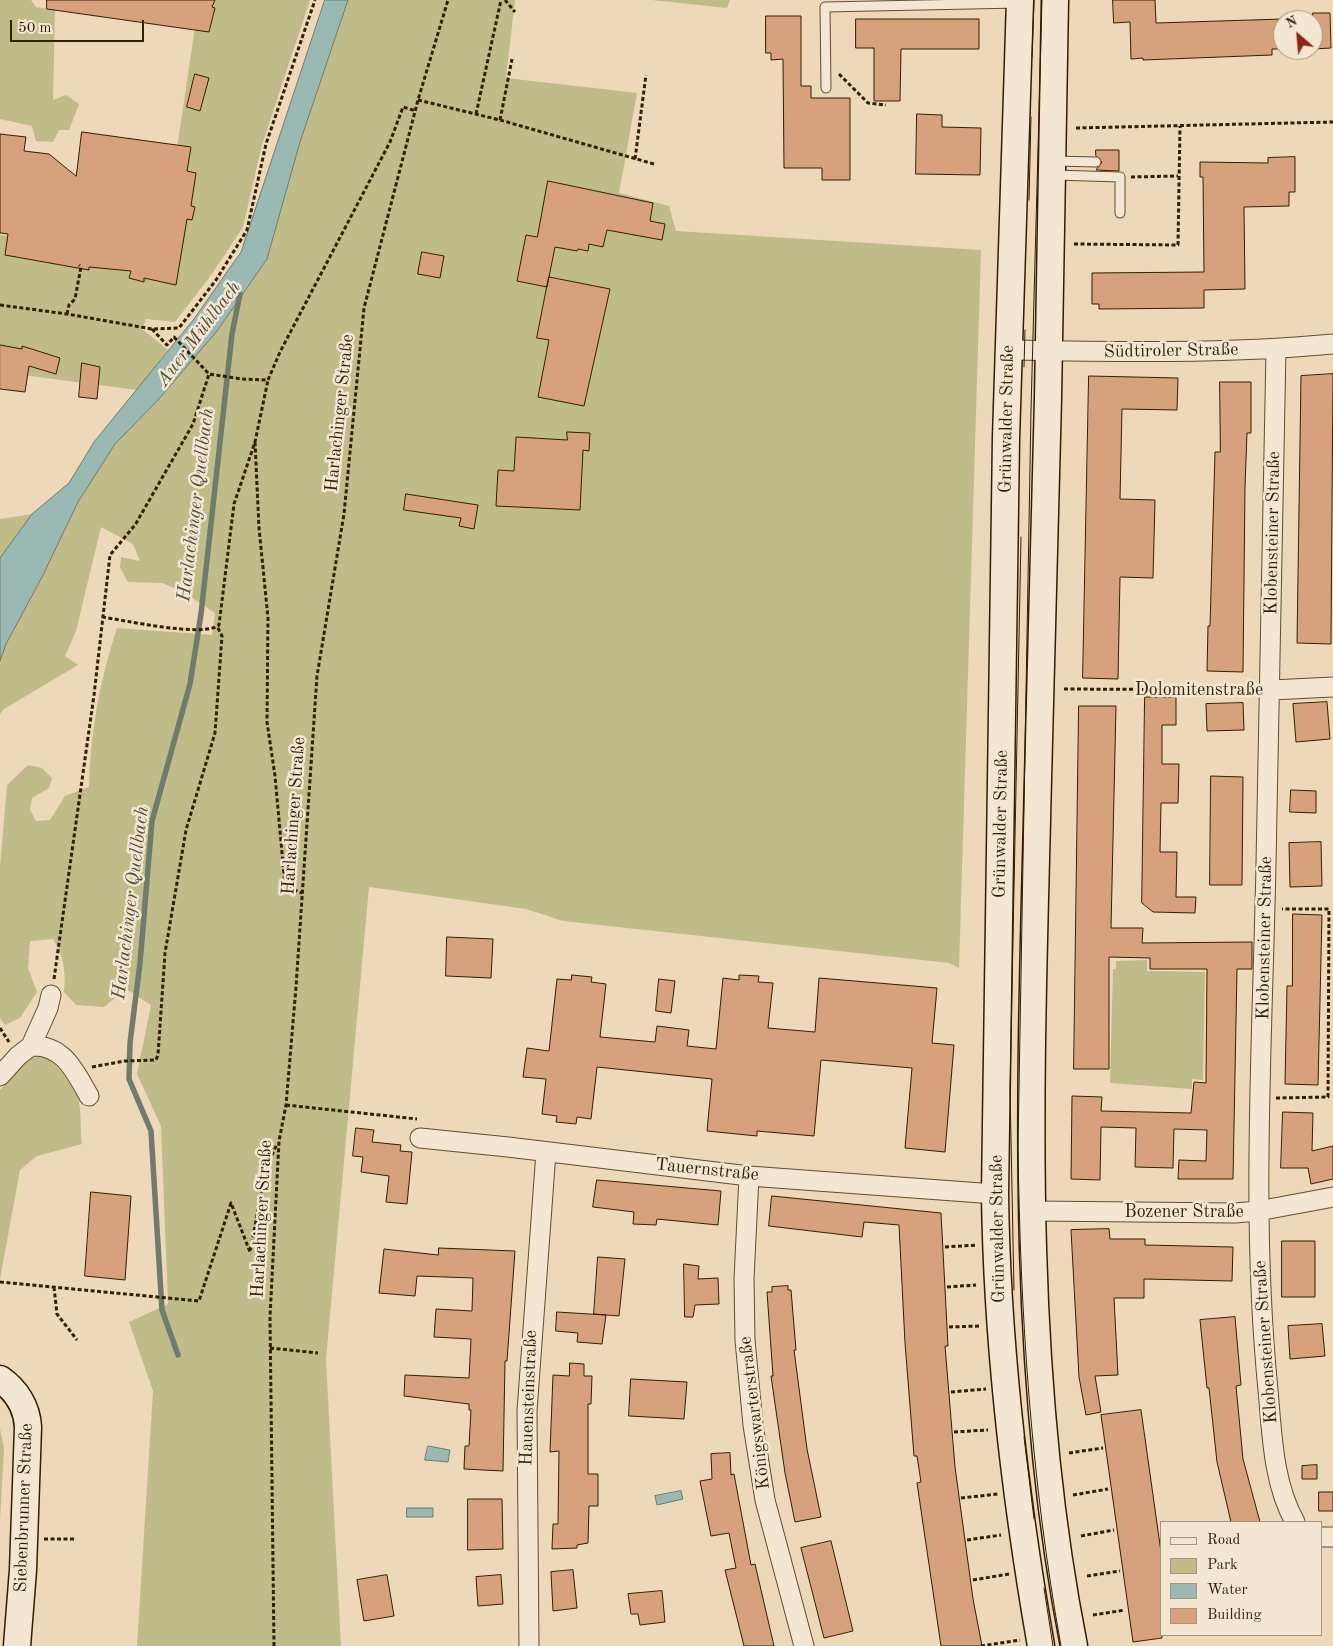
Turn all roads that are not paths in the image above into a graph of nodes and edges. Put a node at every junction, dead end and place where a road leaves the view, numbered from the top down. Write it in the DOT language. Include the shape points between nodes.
graph roads {
  1 [pos="1055,0"];
  2 [pos="1020,2"];
  3 [pos="826,88"];
  4 [pos="1096,162"];
  5 [pos="1051,168"];
  6 [pos="1120,213"];
  7 [pos="1333,344"];
  8 [pos="1276,349"];
  9 [pos="1008,350"];
  10 [pos="1049,351"];
  11 [pos="1333,687"];
  12 [pos="1271,690"];
  13 [pos="51,994"];
  14 [pos="31,1046"];
  15 [pos="0,1076"];
  16 [pos="89,1096"];
  17 [pos="420,1138"];
  18 [pos="546,1152"];
  19 [pos="749,1176"];
  20 [pos="995,1194"];
  21 [pos="1333,1197"];
  22 [pos="1034,1211"];
  23 [pos="1258,1212"];
  24 [pos="0,1379"];
  25 [pos="1294,1521"];
  26 [pos="1031,1643"];
  27 [pos="17,1646"];
  28 [pos="529,1646"];
  29 [pos="804,1646"];
  30 [pos="1074,1646"];
  1 -- 5 [label="main road, Grünwalder Straße"];
  2 -- 3 [label="lane" via="825,7"];
  2 -- 9 [label="main road, Grünwalder Straße"];
  4 -- 5 [label="lane"];
  5 -- 6 [label="lane" via="1120,177"];
  5 -- 10 [label="main road, Grünwalder Straße"];
  7 -- 8 [label="street, Südtiroler Straße"];
  8 -- 10 [label="street, Südtiroler Straße"];
  8 -- 12 [label="street, Klobensteiner Straße"];
  9 -- 10 [label="street, Südtiroler Straße"];
  9 -- 20 [label="main road, Grünwalder Straße"];
  10 -- 22 [label="main road, Grünwalder Straße" via="1031,1055"];
  11 -- 12 [label="street, Dolomitenstraße"];
  12 -- 23 [label="street, Klobensteiner Straße"];
  13 -- 14 [label="street"];
  14 -- 15 [label="street"];
  14 -- 16 [label="street" via="44,1045 60,1053"];
  17 -- 18 [label="street, Tauernstraße"];
  18 -- 19 [label="street, Tauernstraße"];
  18 -- 28 [label="street, Hauensteinstraße" via="527,1411"];
  19 -- 20 [label="street, Tauernstraße"];
  19 -- 29 [label="street, Königswarterstraße" via="744,1297 753,1425 765,1500"];
  20 -- 26 [label="main road, Grünwalder Straße" via="1003,1357"];
  21 -- 23 [label="street, Bozener Straße"];
  22 -- 23 [label="street, Bozener Straße"];
  22 -- 30 [label="main road, Grünwalder Straße" via="1037,1346 1045,1445"];
  23 -- 25 [label="street, Klobensteiner Straße" via="1262,1334 1275,1461 1286,1507"];
  24 -- 27 [label="main road, Siebenbrunner Straße" via="17,1396 27,1415 28,1427"];
}
